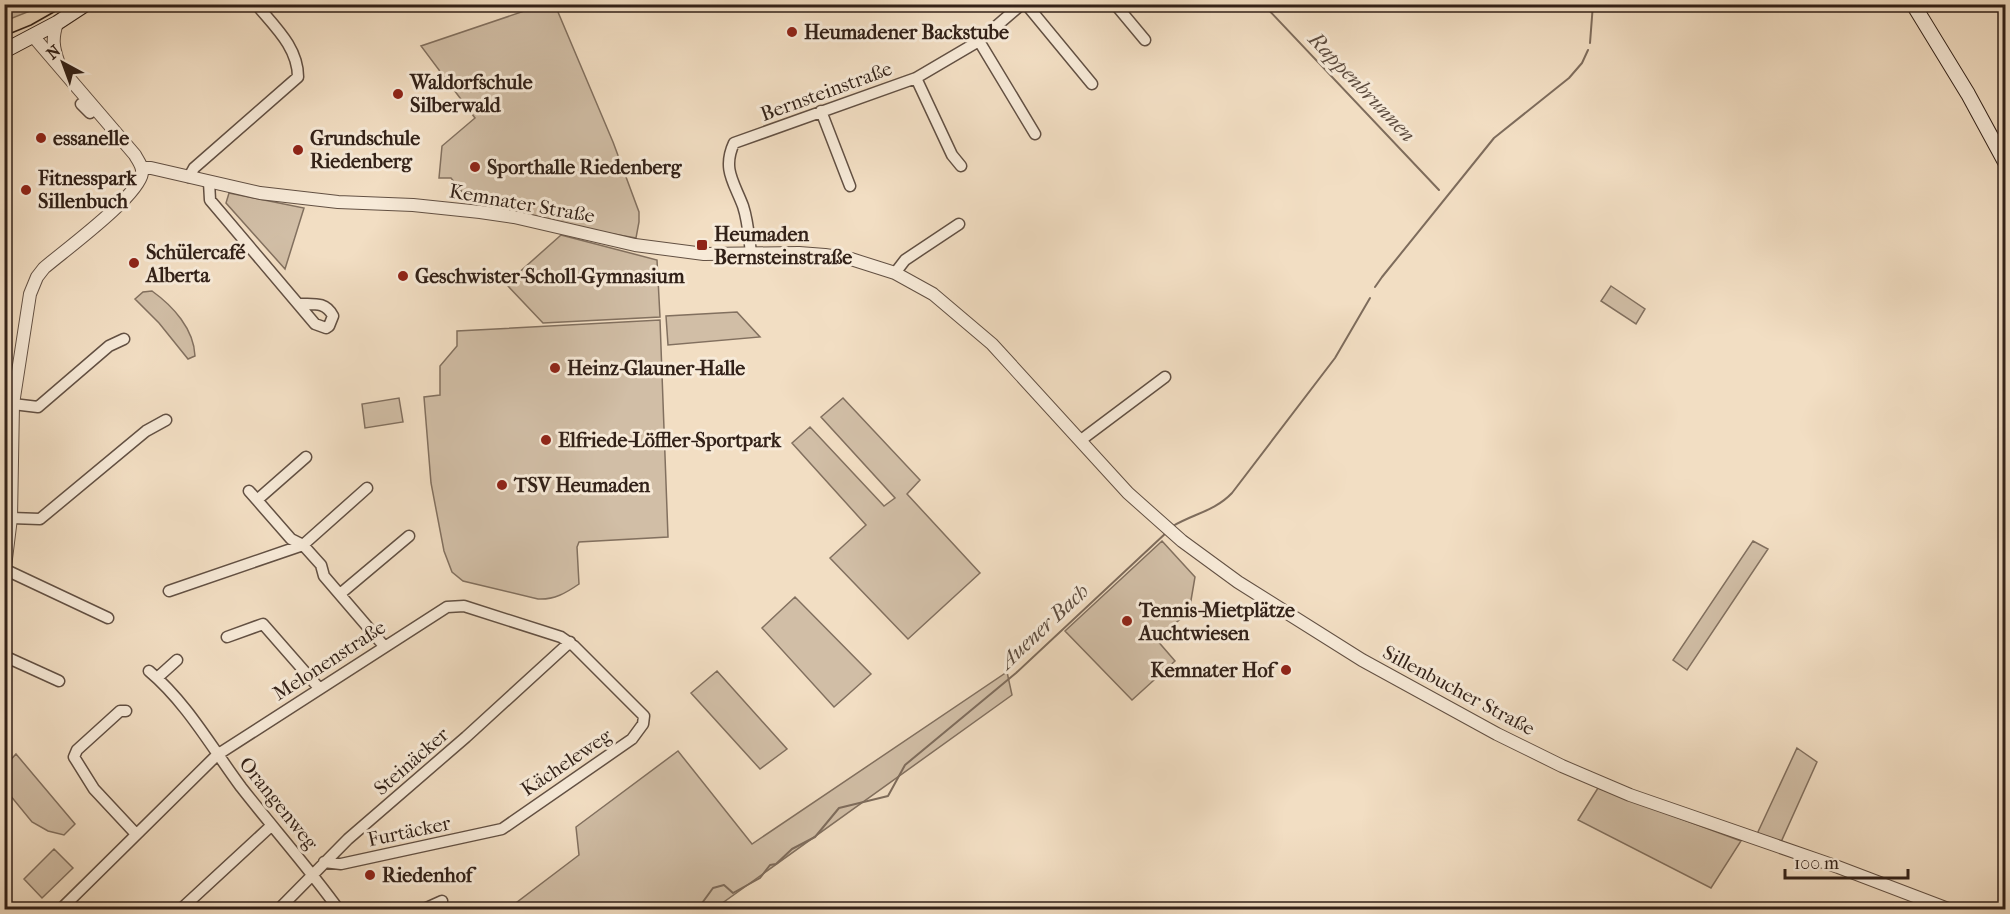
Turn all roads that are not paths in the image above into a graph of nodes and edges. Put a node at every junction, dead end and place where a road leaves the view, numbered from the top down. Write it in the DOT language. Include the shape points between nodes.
graph roads {
  1 [pos="86,4"];
  2 [pos="256,4"];
  3 [pos="1024,4"];
  4 [pos="1115,4"];
  5 [pos="1913,4"];
  6 [pos="57,23"];
  7 [pos="33,36"];
  8 [pos="1145,40"];
  9 [pos="979,41"];
  10 [pos="4,51"];
  11 [pos="61,68"];
  12 [pos="916,78"];
  13 [pos="1092,84"];
  14 [pos="94,99"];
  15 [pos="81,104"];
  16 [pos="102,109"];
  17 [pos="821,111"];
  18 [pos="90,113"];
  19 [pos="1035,134"];
  20 [pos="2006,164"];
  21 [pos="961,166"];
  22 [pos="142,168"];
  23 [pos="189,177"];
  24 [pos="209,182"];
  25 [pos="850,186"];
  26 [pos="959,224"];
  27 [pos="752,253"];
  28 [pos="895,273"];
  29 [pos="300,304"];
  30 [pos="124,339"];
  31 [pos="1165,377"];
  32 [pos="1025,378"];
  33 [pos="13,404"];
  34 [pos="166,420"];
  35 [pos="1081,440"];
  36 [pos="306,457"];
  37 [pos="367,488"];
  38 [pos="11,518"];
  39 [pos="409,536"];
  40 [pos="303,544"];
  41 [pos="5,573"];
  42 [pos="169,591"];
  43 [pos="340,594"];
  44 [pos="108,618"];
  45 [pos="227,638"];
  46 [pos="570,642"];
  47 [pos="384,646"];
  48 [pos="4,656"];
  49 [pos="177,660"];
  50 [pos="59,681"];
  51 [pos="319,688"];
  52 [pos="126,711"];
  53 [pos="644,720"];
  54 [pos="218,755"];
  55 [pos="272,826"];
  56 [pos="502,829"];
  57 [pos="136,834"];
  58 [pos="324,862"];
  59 [pos="312,873"];
  60 [pos="442,901"];
  61 [pos="60,909"];
  62 [pos="180,909"];
  63 [pos="278,909"];
  64 [pos="339,909"];
  65 [pos="422,909"];
  66 [pos="1951,909"];
  1 -- 6 [label="main road"];
  2 -- 23 [label="street" via="291,48 302,78 194,168"];
  3 -- 9 [label="street, Bernsteinstraße"];
  3 -- 13 [label="street"];
  4 -- 8 [label="street"];
  5 -- 20 [label="main road"];
  6 -- 7 [label="main road"];
  6 -- 11 [label="street" via="53,44"];
  7 -- 10 [label="main road"];
  7 -- 11 [label="street"];
  9 -- 12 [label="street, Bernsteinstraße"];
  9 -- 19 [label="street"];
  11 -- 22 [label="street"];
  12 -- 17 [label="street, Bernsteinstraße"];
  12 -- 21 [label="street" via="952,155"];
  14 -- 16 [label="street"];
  15 -- 18 [label="street"];
  17 -- 25 [label="street"];
  17 -- 27 [label="street, Bernsteinstraße" via="734,143 729,153 730,177 743,207"];
  22 -- 23 [label="street, Kemnater Straße"];
  22 -- 33 [label="street" via="133,192 37,277 25,317"];
  23 -- 24 [label="street, Kemnater Straße"];
  24 -- 27 [label="street, Kemnater Straße" via="294,198 502,215 661,249 704,254"];
  24 -- 29 [label="street" via="210,200"];
  26 -- 28 [label="street" via="905,260"];
  27 -- 28 [label="street, Kemnater Straße" via="825,255"];
  28 -- 32 [label="street, Kemnater Straße" via="957,313"];
  30 -- 33 [label="street" via="109,346 39,407"];
  31 -- 35 [label="street"];
  32 -- 35 [label="street, Sillenbucher Straße"];
  33 -- 38 [label="street"];
  34 -- 38 [label="street" via="146,431 40,519"];
  35 -- 66 [label="street, Sillenbucher Straße" via="1128,493 1238,582 1441,705 1527,749 1648,802"];
  36 -- 40 [label="street" via="253,495 291,539"];
  37 -- 40 [label="street"];
  38 -- 41 [label="street"];
  39 -- 43 [label="street"];
  40 -- 42 [label="street"];
  40 -- 43 [label="street"];
  41 -- 44 [label="street"];
  43 -- 47 [label="street"];
  45 -- 51 [label="street" via="263,624"];
  46 -- 47 [label="street, Melonenstraße" via="456,605 439,611"];
  46 -- 53 [label="street, Melonenstraße"];
  46 -- 58 [label="street, Steinäcker"];
  47 -- 51 [label="street, Melonenstraße"];
  48 -- 50 [label="street"];
  49 -- 54 [label="street, Orangenweg" via="153,675 183,705"];
  51 -- 54 [label="street, Melonenstraße"];
  52 -- 57 [label="street" via="120,711 74,757 94,789"];
  53 -- 56 [label="street, Kächeleweg" via="632,739"];
  54 -- 55 [label="street, Orangenweg"];
  54 -- 57 [label="street, Melonenstraße"];
  55 -- 59 [label="street, Orangenweg"];
  55 -- 62 [label="street"];
  56 -- 58 [label="street, Furtäcker" via="341,864"];
  57 -- 61 [label="street, Melonenstraße"];
  58 -- 59 [label="street, Steinäcker"];
  59 -- 63 [label="street, Steinäcker"];
  59 -- 64 [label="street, Orangenweg"];
  60 -- 65 [label="street"];
}
